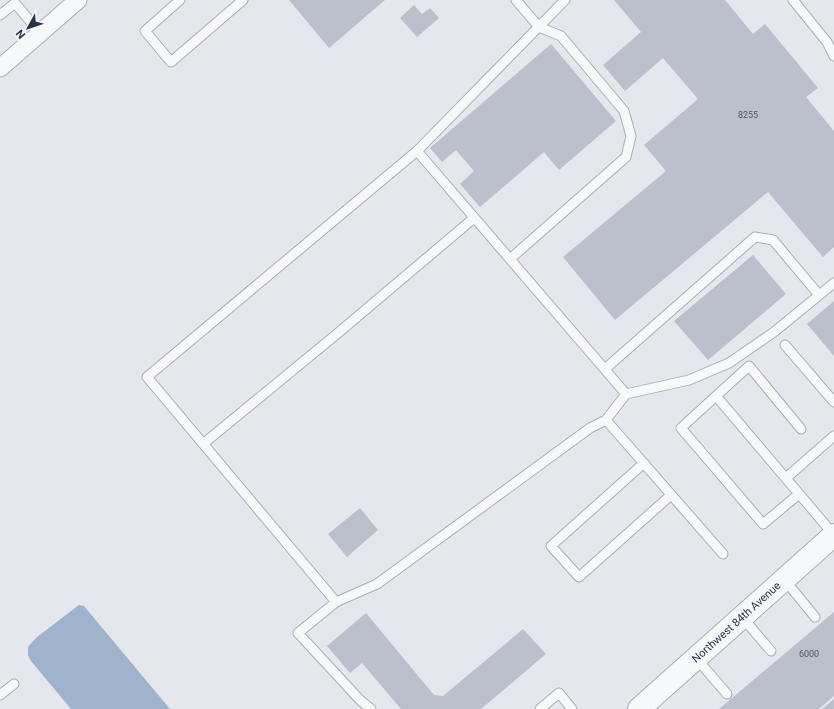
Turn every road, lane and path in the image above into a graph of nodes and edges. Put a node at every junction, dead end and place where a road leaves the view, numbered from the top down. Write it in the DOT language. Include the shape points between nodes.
graph roads {
  1 [pos="78,0"];
  2 [pos="180,0"];
  3 [pos="243,0"];
  4 [pos="516,0"];
  5 [pos="565,0"];
  6 [pos="793,0"];
  7 [pos="0,15"];
  8 [pos="539,27"];
  9 [pos="40,33"];
  10 [pos="834,56"];
  11 [pos="0,68"];
  12 [pos="417,151"];
  13 [pos="474,218"];
  14 [pos="510,260"];
  15 [pos="834,283"];
  16 [pos="819,295"];
  17 [pos="785,345"];
  18 [pos="605,369"];
  19 [pos="626,394"];
  20 [pos="716,396"];
  21 [pos="834,402"];
  22 [pos="606,420"];
  23 [pos="801,429"];
  24 [pos="834,436"];
  25 [pos="203,444"];
  26 [pos="644,463"];
  27 [pos="786,478"];
  28 [pos="799,494"];
  29 [pos="671,495"];
  30 [pos="834,535"];
  31 [pos="723,554"];
  32 [pos="784,579"];
  33 [pos="336,602"];
  34 [pos="742,617"];
  35 [pos="815,617"];
  36 [pos="771,652"];
  37 [pos="696,658"];
  38 [pos="14,684"];
  39 [pos="727,694"];
  40 [pos="0,696"];
  41 [pos="371,709"];
  42 [pos="540,709"];
  43 [pos="572,709"];
  44 [pos="639,709"];
  1 -- 9 [label="street"];
  2 -- 3 [label="lane" via="145,31 171,62"];
  4 -- 8 [label="lane"];
  5 -- 8 [label="lane"];
  6 -- 10 [label="lane" via="827,42"];
  7 -- 9 [label="lane" via="15,3"];
  8 -- 12 [label="lane"];
  8 -- 14 [label="lane" via="561,36 624,111 631,136 626,157"];
  9 -- 11 [label="street"];
  12 -- 13 [label="lane"];
  12 -- 25 [label="lane" via="147,377"];
  13 -- 14 [label="lane"];
  13 -- 25 [label="lane"];
  14 -- 18 [label="lane"];
  15 -- 16 [label="lane"];
  16 -- 18 [label="lane" via="773,240 755,237"];
  16 -- 19 [label="lane" via="759,343 729,363 689,380"];
  17 -- 21 [label="lane"];
  18 -- 19 [label="lane"];
  19 -- 22 [label="lane"];
  20 -- 23 [label="lane" via="749,366"];
  20 -- 27 [label="lane"];
  20 -- 28 [label="lane" via="681,428 763,524"];
  22 -- 26 [label="lane"];
  22 -- 33 [label="lane" via="590,428 377,584"];
  24 -- 27 [label="lane"];
  25 -- 33 [label="lane"];
  26 -- 29 [label="lane"];
  26 -- 29 [label="lane" via="551,546 579,577"];
  27 -- 28 [label="lane"];
  28 -- 30 [label="lane"];
  29 -- 31 [label="lane"];
  30 -- 32 [label="street, Northwest 84th Avenue"];
  32 -- 34 [label="street, Northwest 84th Avenue"];
  32 -- 35 [label="lane"];
  33 -- 41 [label="lane" via="298,633"];
  34 -- 36 [label="lane"];
  34 -- 37 [label="street, Northwest 84th Avenue"];
  37 -- 39 [label="lane"];
  37 -- 44 [label="street, Northwest 84th Avenue"];
  38 -- 40 [label="lane"];
  42 -- 43 [label="lane" via="559,692"];
}
